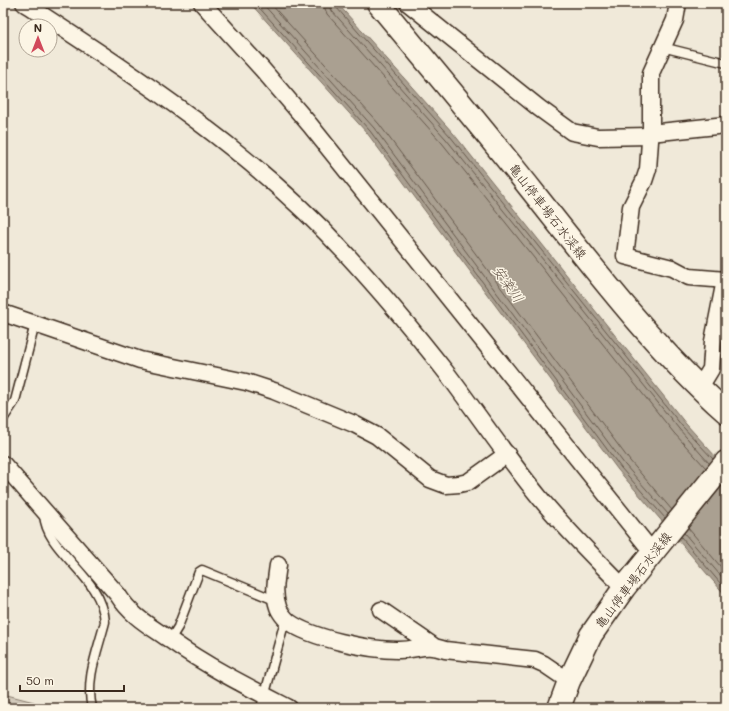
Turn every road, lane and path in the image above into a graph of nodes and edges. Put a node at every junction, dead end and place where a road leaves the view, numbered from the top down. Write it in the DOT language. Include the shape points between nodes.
graph roads {
  1 [pos="24,3"];
  2 [pos="202,3"];
  3 [pos="378,3"];
  4 [pos="408,3"];
  5 [pos="678,3"];
  6 [pos="662,47"];
  7 [pos="726,63"];
  8 [pos="726,125"];
  9 [pos="650,134"];
  10 [pos="725,280"];
  11 [pos="3,313"];
  12 [pos="35,324"];
  13 [pos="700,387"];
  14 [pos="726,412"];
  15 [pos="3,419"];
  16 [pos="507,454"];
  17 [pos="726,462"];
  18 [pos="3,464"];
  19 [pos="43,510"];
  20 [pos="656,549"];
  21 [pos="278,565"];
  22 [pos="624,588"];
  23 [pos="277,601"];
  24 [pos="380,610"];
  25 [pos="287,621"];
  26 [pos="170,640"];
  27 [pos="432,646"];
  28 [pos="569,681"];
  29 [pos="263,702"];
  30 [pos="92,708"];
  31 [pos="289,708"];
  32 [pos="559,708"];
  1 -- 16 [label="street" via="184,110 247,159 290,197 348,255 423,344"];
  2 -- 20 [label="street" via="310,125"];
  3 -- 13 [label="main road, 亀山停車場石水渓線" via="479,124 602,279"];
  4 -- 9 [label="street" via="572,132 598,137"];
  5 -- 6 [label="street" via="675,20"];
  6 -- 7 [label="lane"];
  6 -- 9 [label="street" via="651,73"];
  8 -- 9 [label="street"];
  9 -- 10 [label="street" via="648,169 631,207 625,256 672,268 689,277"];
  10 -- 13 [label="street" via="713,341 711,369"];
  11 -- 12 [label="street"];
  12 -- 15 [label="lane" via="15,401"];
  12 -- 16 [label="street" via="140,360 246,382 274,391 371,433 391,446 430,479 446,485 468,482"];
  13 -- 14 [label="main road, 亀山停車場石水渓線"];
  16 -- 22 [label="street" via="539,497"];
  17 -- 20 [label="main road, 亀山停車場石水渓線"];
  18 -- 19 [label="street"];
  19 -- 26 [label="street" via="118,595 126,608"];
  19 -- 30 [label="lane" via="47,529 90,582 105,613 105,622 90,678"];
  20 -- 22 [label="main road, 亀山停車場石水渓線"];
  21 -- 23 [label="street" via="274,592"];
  22 -- 28 [label="main road, 亀山停車場石水渓線" via="591,635"];
  23 -- 25 [label="street" via="278,608"];
  23 -- 26 [label="lane" via="202,570"];
  24 -- 27 [label="street"];
  25 -- 27 [label="street" via="311,632 344,642 401,651"];
  25 -- 29 [label="lane"];
  26 -- 29 [label="street"];
  27 -- 28 [label="street" via="445,650 535,660"];
  28 -- 32 [label="main road, 亀山停車場石水渓線"];
  29 -- 31 [label="street"];
}
